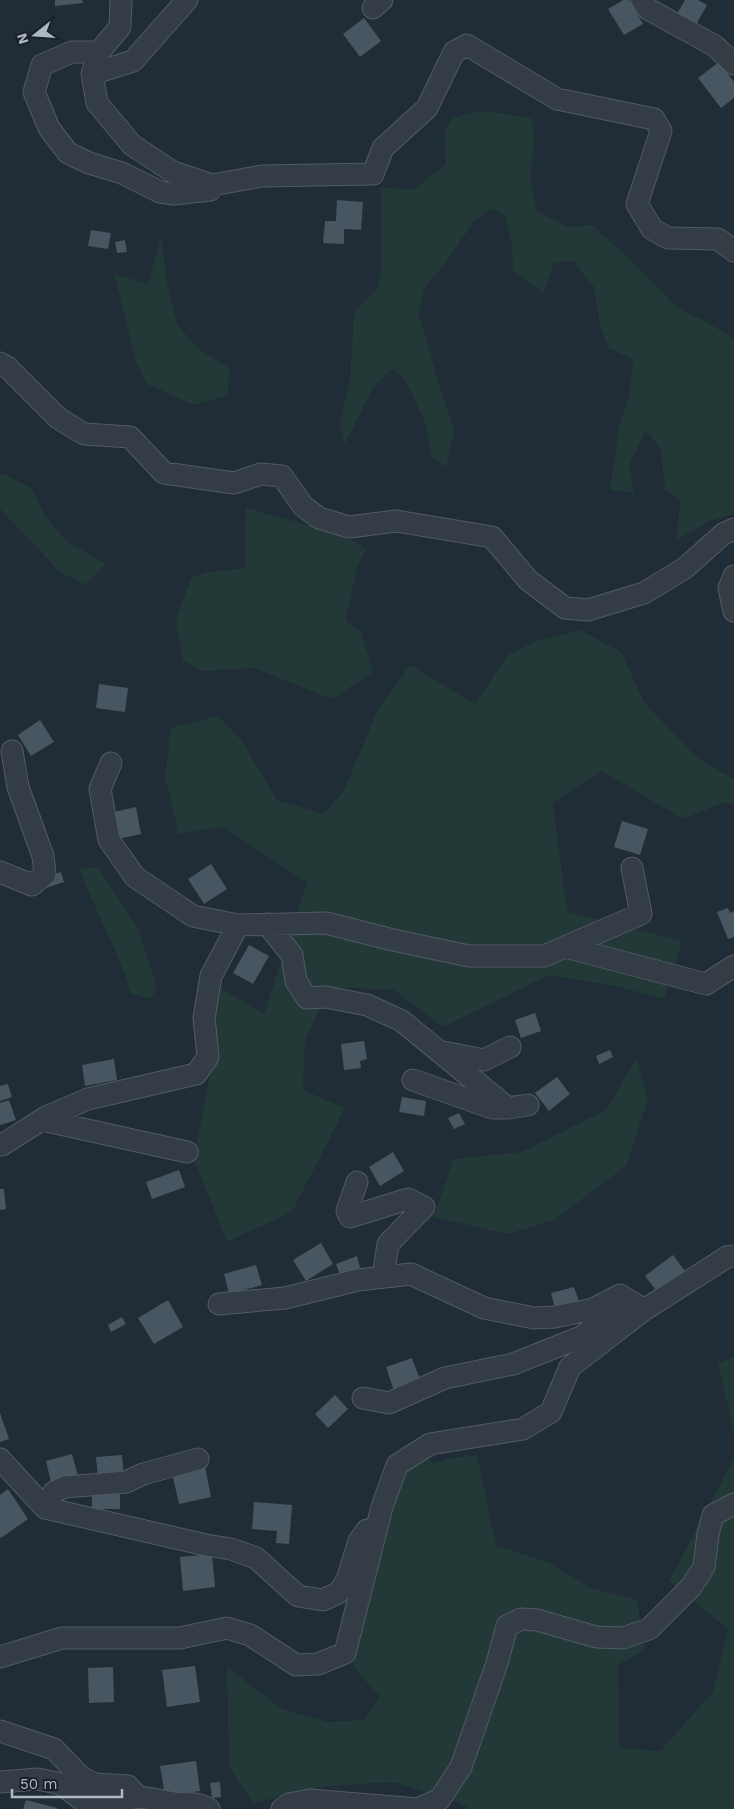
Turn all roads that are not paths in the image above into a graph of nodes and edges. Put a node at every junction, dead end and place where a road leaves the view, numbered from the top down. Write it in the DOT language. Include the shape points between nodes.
graph roads {
  1 [pos="121,0"];
  2 [pos="187,0"];
  3 [pos="642,0"];
  4 [pos="99,52"];
  5 [pos="734,64"];
  6 [pos="92,74"];
  7 [pos="212,184"];
  8 [pos="734,251"];
  9 [pos="0,363"];
  10 [pos="734,529"];
  11 [pos="734,576"];
  12 [pos="734,612"];
  13 [pos="12,751"];
  14 [pos="111,763"];
  15 [pos="632,868"];
  16 [pos="0,872"];
  17 [pos="267,924"];
  18 [pos="238,925"];
  19 [pos="565,947"];
  20 [pos="734,966"];
  21 [pos="510,1047"];
  22 [pos="440,1052"];
  23 [pos="413,1080"];
  24 [pos="42,1120"];
  25 [pos="0,1145"];
  26 [pos="187,1152"];
  27 [pos="357,1182"];
  28 [pos="734,1256"];
  29 [pos="383,1277"];
  30 [pos="219,1304"];
  31 [pos="644,1310"];
  32 [pos="363,1398"];
  33 [pos="198,1458"];
  34 [pos="0,1459"];
  35 [pos="734,1504"];
  36 [pos="382,1507"];
  37 [pos="45,1508"];
  38 [pos="0,1658"];
  39 [pos="0,1731"];
  40 [pos="0,1782"];
  41 [pos="138,1797"];
  42 [pos="209,1809"];
  43 [pos="282,1809"];
  1 -- 4 [label="street" via="120,27"];
  2 -- 6 [label="street" via="133,61"];
  3 -- 5 [label="street" via="648,9 715,46"];
  4 -- 6 [label="street"];
  4 -- 7 [label="street" via="72,52 42,65 34,92 49,128 68,152 160,192 174,194 210,190"];
  6 -- 7 [label="street" via="98,103 132,145 173,172"];
  7 -- 8 [label="street" via="262,176 373,174 383,148 427,108 454,52 467,45 557,99 654,119 661,131 637,204 652,229 668,238 718,239"];
  9 -- 10 [label="street" via="8,367 58,418 84,434 130,437 164,473 234,483 261,474 282,476 303,506 319,518 349,527 396,521 492,538 528,580 565,608 588,610 644,593 685,568 723,534"];
  11 -- 12 [label="street" via="729,588"];
  13 -- 16 [label="street" via="18,787 43,856 45,874 32,885"];
  14 -- 18 [label="street" via="100,789 109,840 135,877 193,916"];
  15 -- 19 [label="street" via="641,914"];
  17 -- 18 [label="street"];
  17 -- 19 [label="street" via="326,923 469,956 544,956"];
  17 -- 22 [label="street" via="292,955 296,982 307,998 326,997 367,1005 402,1020"];
  18 -- 24 [label="street" via="211,976 204,1018 208,1057 196,1074 88,1098"];
  19 -- 20 [label="street" via="706,984"];
  21 -- 22 [label="street" via="484,1060"];
  22 -- 23 [label="street" via="518,1106 492,1108"];
  24 -- 25 [label="street"];
  24 -- 26 [label="street"];
  27 -- 29 [label="street" via="347,1211 350,1217 408,1199 424,1207 388,1244"];
  28 -- 31 [label="street" via="727,1257"];
  29 -- 30 [label="street" via="285,1298"];
  29 -- 31 [label="street" via="411,1274 484,1308 534,1318 593,1309 620,1295"];
  31 -- 32 [label="street" via="616,1311 581,1337 512,1364 445,1378 389,1403"];
  31 -- 36 [label="street" via="570,1367 551,1412 523,1429 430,1444 397,1465"];
  33 -- 37 [label="street" via="126,1482 65,1487 54,1492"];
  34 -- 37 [label="street"];
  35 -- 43 [label="street" via="713,1515 704,1567 691,1587 650,1629 623,1638 596,1637 521,1618 508,1626 461,1767 440,1799 418,1809 310,1800 289,1804"];
  36 -- 37 [label="street" via="359,1541 346,1580 338,1593 322,1600 298,1596 256,1558 231,1549"];
  36 -- 38 [label="street" via="345,1654 318,1664 296,1665 250,1635 226,1628 180,1638 62,1638"];
  39 -- 41 [label="street" via="54,1749 81,1777 96,1784 128,1786"];
  40 -- 41 [label="street" via="38,1779 61,1784 82,1800 104,1804"];
  41 -- 42 [label="street" via="199,1803"];
}
